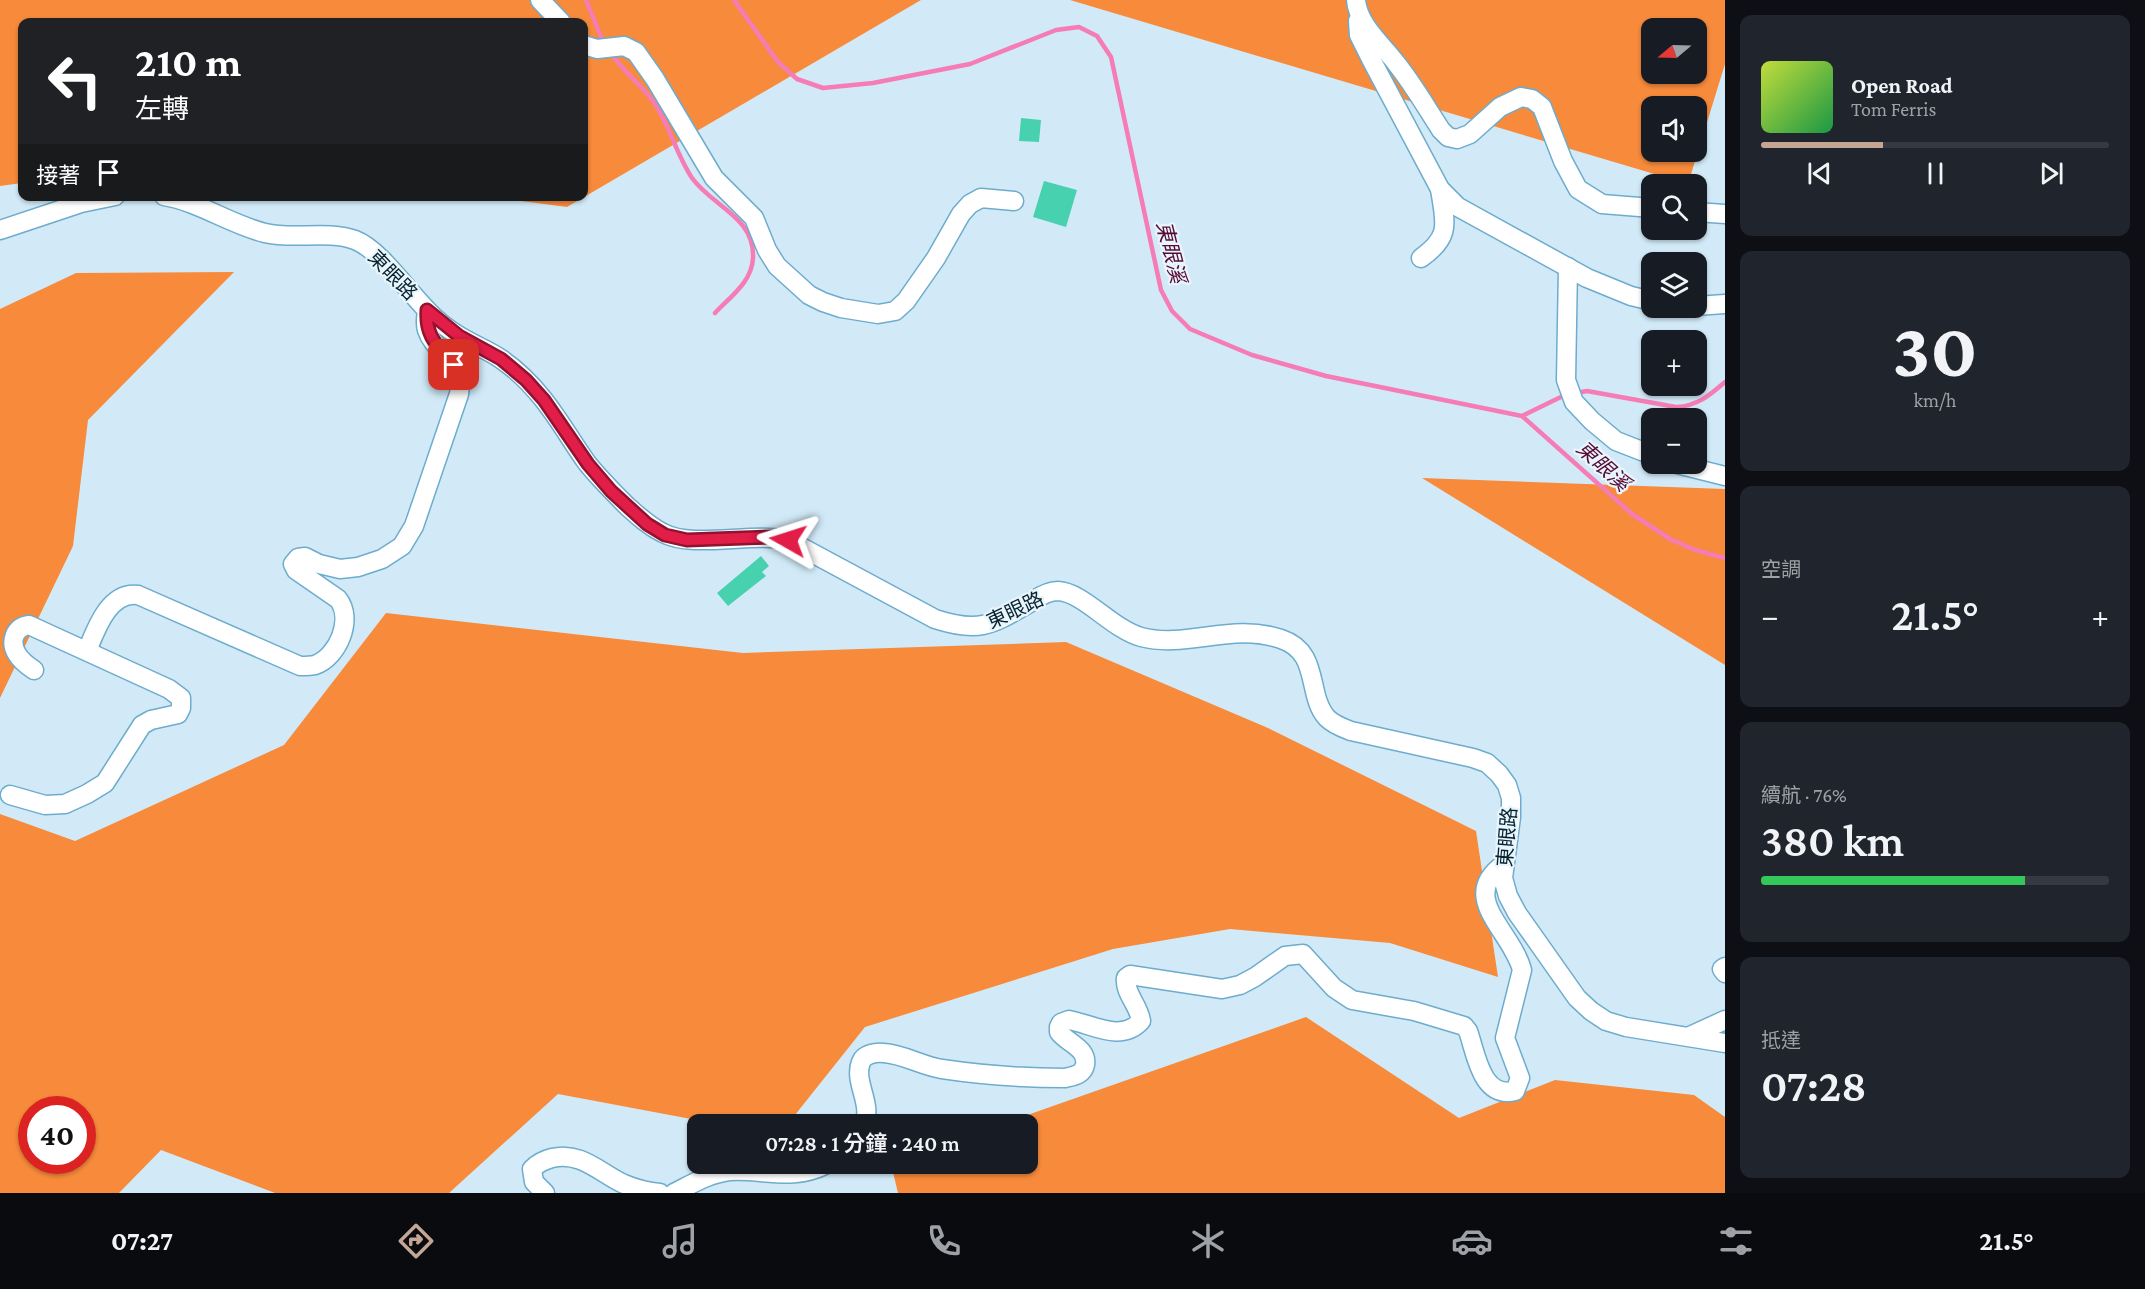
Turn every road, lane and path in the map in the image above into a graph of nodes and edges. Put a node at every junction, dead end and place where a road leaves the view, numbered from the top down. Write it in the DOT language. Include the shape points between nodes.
graph roads {
  1 [pos="540,0"];
  2 [pos="1357,5"];
  3 [pos="557,18"];
  4 [pos="588,46"];
  5 [pos="1440,189"];
  6 [pos="91,201"];
  7 [pos="184,201"];
  8 [pos="1014,201"];
  9 [pos="1641,207"];
  10 [pos="1707,213"];
  11 [pos="1725,214"];
  12 [pos="0,230"];
  13 [pos="1421,258"];
  14 [pos="1568,267"];
  15 [pos="1641,298"];
  16 [pos="1725,304"];
  17 [pos="1707,305"];
  18 [pos="427,310"];
  19 [pos="1641,451"];
  20 [pos="1707,472"];
  21 [pos="1725,476"];
  22 [pos="87,651"];
  23 [pos="34,670"];
  24 [pos="10,795"];
  25 [pos="1504,864"];
  26 [pos="1725,967"];
  27 [pos="1725,973"];
  28 [pos="1725,1020"];
  29 [pos="1690,1036"];
  30 [pos="1725,1042"];
  31 [pos="866,1114"];
  32 [pos="715,1174"];
  33 [pos="544,1193"];
  34 [pos="660,1193"];
  35 [pos="674,1193"];
  1 -- 3 [label="street"];
  2 -- 5 [label="street" via="1359,34"];
  2 -- 9 [label="street" via="1373,35 1448,136 1457,139 1470,134 1500,107 1521,97 1532,99 1542,107 1578,189 1602,204"];
  4 -- 8 [label="street" via="624,46 636,52 714,178 754,218 777,266 809,295 823,302 878,314 895,311 906,301 970,204 981,198"];
  5 -- 13 [label="street" via="1443,236"];
  5 -- 14 [label="street" via="1458,207"];
  6 -- 12 [label="street"];
  7 -- 18 [label="street, 東眼路" via="266,233 356,240 369,248"];
  10 -- 11 [label="street"];
  14 -- 15 [label="street"];
  14 -- 19 [label="street" via="1566,380 1574,402 1616,441"];
  16 -- 17 [label="street"];
  18 -- 22 [label="street" via="428,333 454,365 461,384 414,526 402,546 382,559 358,567 340,569 305,557 293,564 342,604 344,628 330,654 316,665 300,666 129,594 108,608"];
  18 -- 25 [label="street, 東眼路" via="526,380 611,491 665,535 687,540 788,540 935,619 959,626 994,623 1046,593 1058,591 1076,597 1113,624 1142,637 1188,638 1244,632 1284,640 1304,657 1320,707 1338,726 1473,758 1499,774 1511,798"];
  20 -- 21 [label="street"];
  22 -- 23 [label="street" via="29,625 20,626 15,632 16,653"];
  22 -- 24 [label="street" via="169,688 181,698 182,708 178,714 142,725 105,783 87,795 65,804 45,805"];
  25 -- 29 [label="street, 東眼路" via="1503,878 1517,914 1577,998 1591,1011 1626,1027"];
  25 -- 31 [label="street" via="1487,879 1484,896 1522,970 1505,1038 1520,1078 1515,1090 1500,1090 1484,1076 1464,1026 1414,1011 1352,1000 1334,988 1309,959 1297,953 1285,956 1240,985 1222,989 1130,975 1125,982 1141,1021 1118,1032 1069,1020 1061,1023 1059,1032 1083,1053 1086,1062 1083,1070 1065,1078 945,1069 887,1053 867,1055 861,1060 859,1071"];
  26 -- 27 [label="street"];
  28 -- 29 [label="street"];
  29 -- 30 [label="street, 東眼路"];
  32 -- 35 [label="street"];
  33 -- 34 [label="street" via="534,1182 532,1169 559,1156 584,1160 622,1183"];
}
